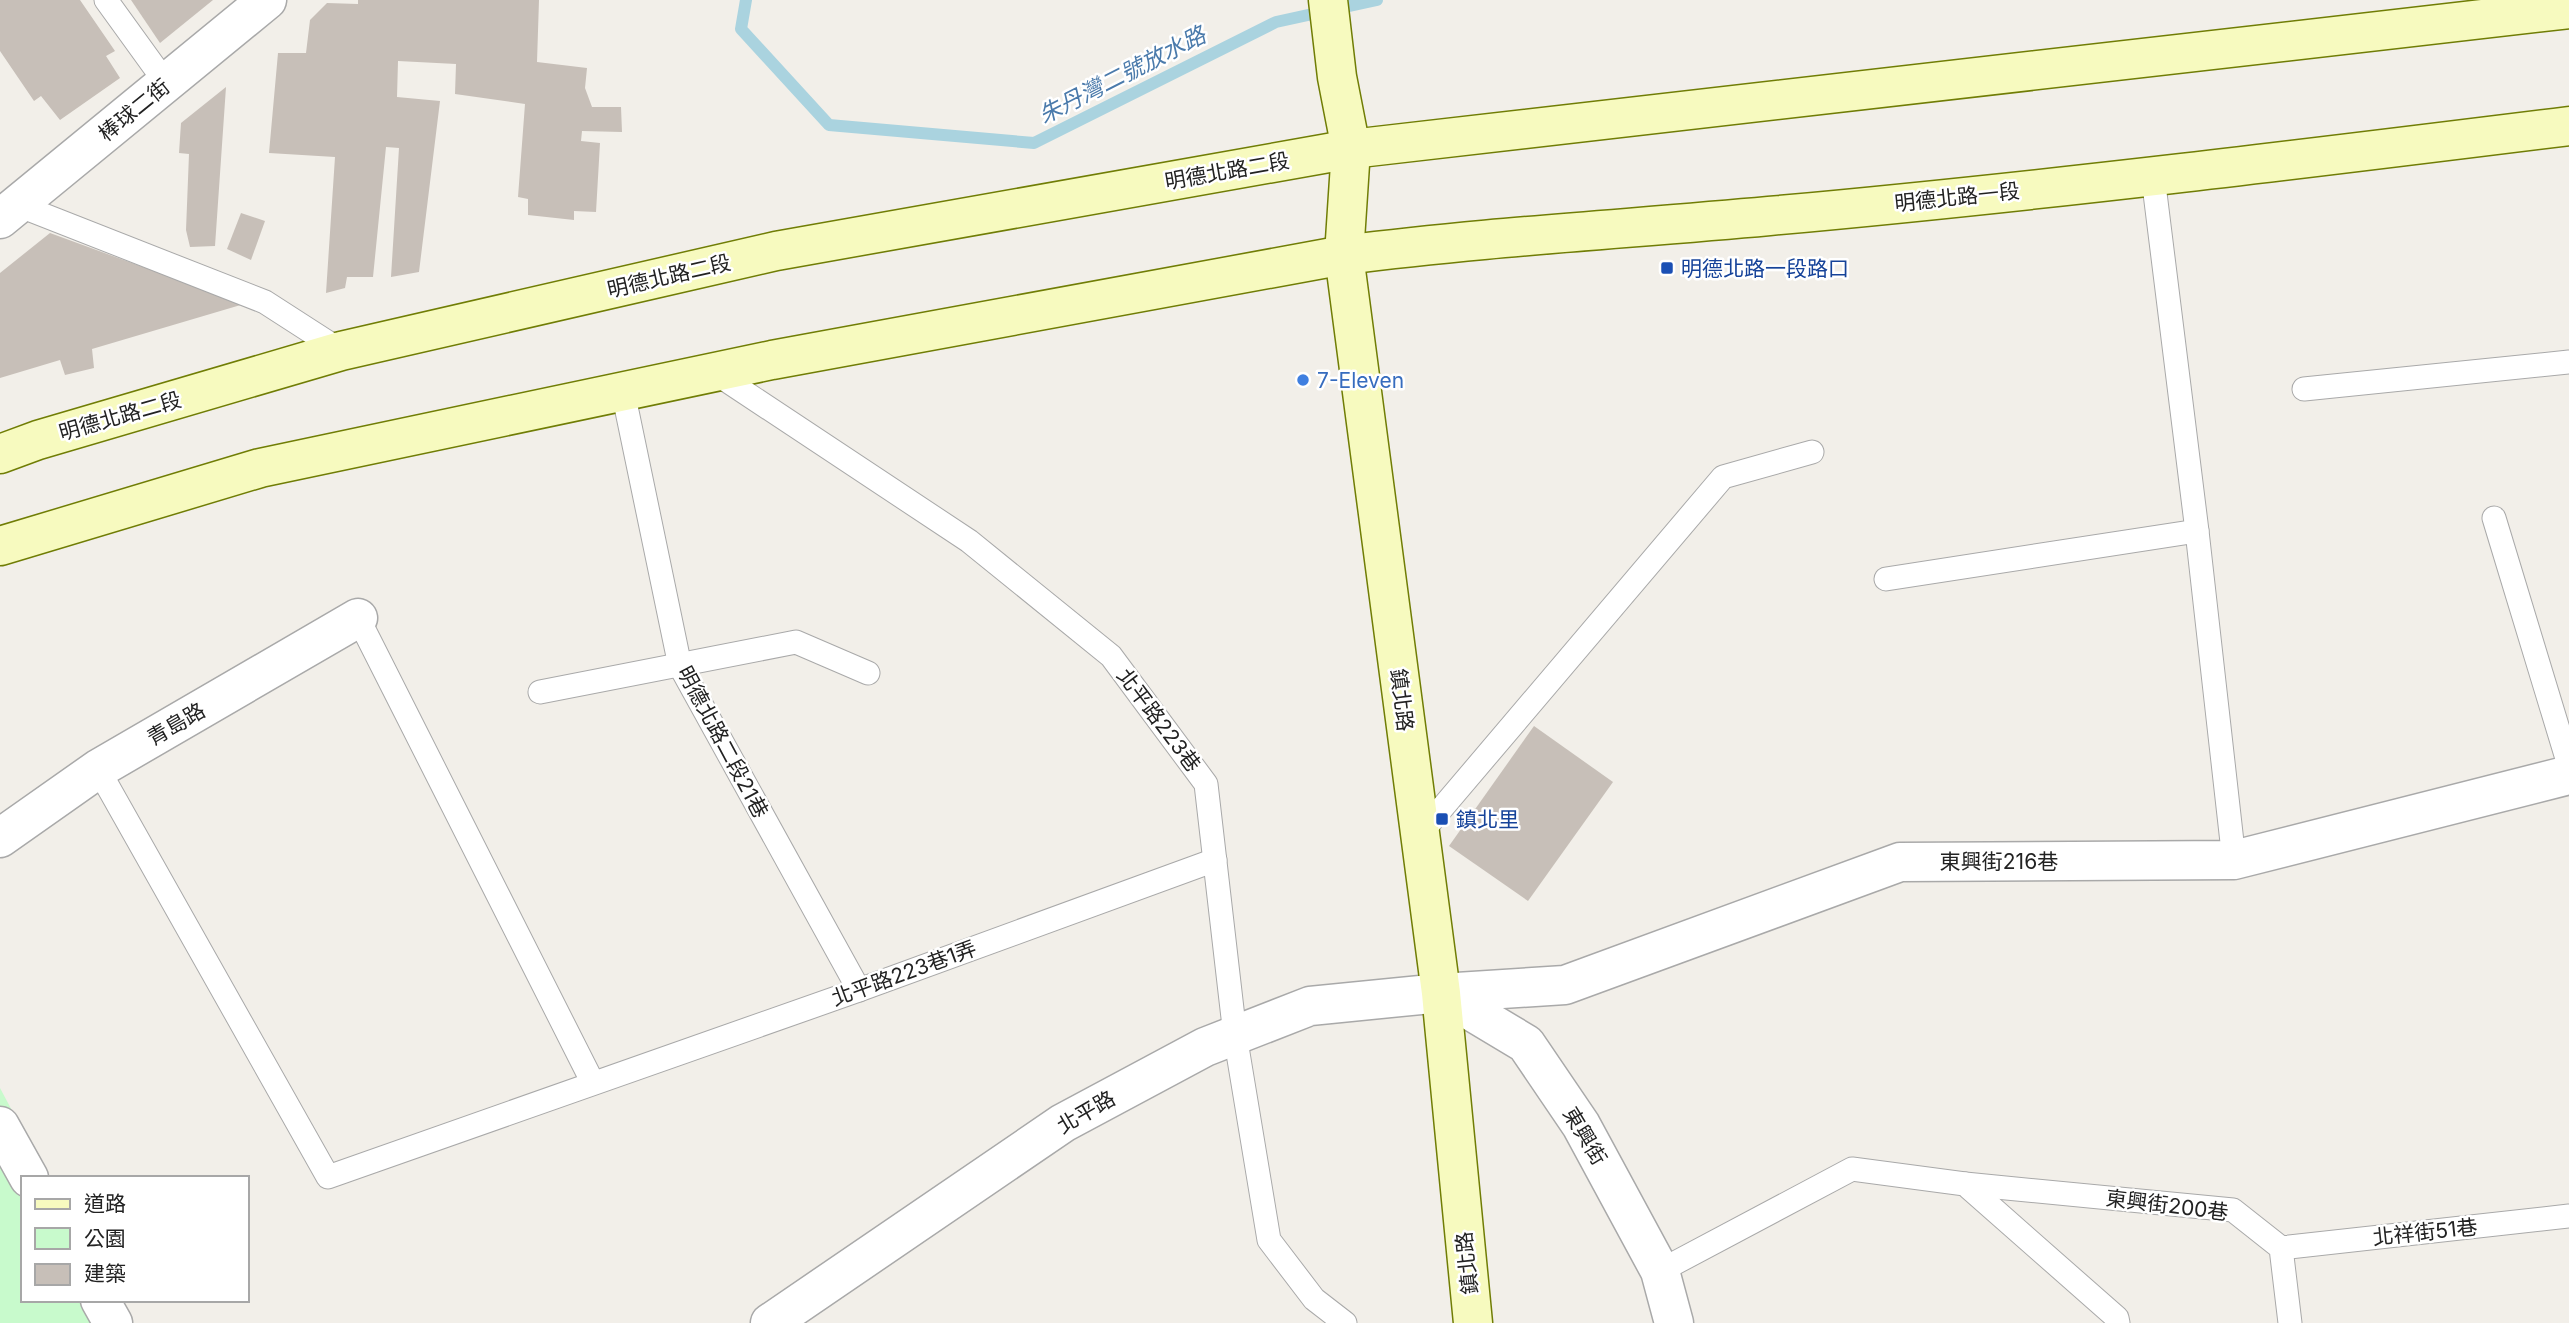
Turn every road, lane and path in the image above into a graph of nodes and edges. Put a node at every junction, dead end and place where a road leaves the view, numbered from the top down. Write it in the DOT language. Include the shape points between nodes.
graph roads {
  1 [pos="106,0"];
  2 [pos="267,0"];
  3 [pos="1328,0"];
  4 [pos="2569,9"];
  5 [pos="166,83"];
  6 [pos="2569,126"];
  7 [pos="1351,149"];
  8 [pos="2153,177"];
  9 [pos="9,212"];
  10 [pos="1344,256"];
  11 [pos="341,351"];
  12 [pos="2569,362"];
  13 [pos="714,372"];
  14 [pos="2304,389"];
  15 [pos="623,392"];
  16 [pos="1812,452"];
  17 [pos="0,454"];
  18 [pos="2494,518"];
  19 [pos="2197,531"];
  20 [pos="0,546"];
  21 [pos="1886,579"];
  22 [pos="358,618"];
  23 [pos="680,666"];
  24 [pos="868,673"];
  25 [pos="540,692"];
  26 [pos="2569,765"];
  27 [pos="97,769"];
  28 [pos="2569,775"];
  29 [pos="1419,834"];
  30 [pos="0,838"];
  31 [pos="1214,860"];
  32 [pos="2234,860"];
  33 [pos="859,990"];
  34 [pos="1441,993"];
  35 [pos="1235,1035"];
  36 [pos="593,1083"];
  37 [pos="0,1126"];
  38 [pos="28,1176"];
  39 [pos="1965,1184"];
  40 [pos="2569,1216"];
  41 [pos="2281,1248"];
  42 [pos="1660,1271"];
  43 [pos="101,1302"];
  44 [pos="113,1323"];
  45 [pos="770,1323"];
  46 [pos="1345,1323"];
  47 [pos="1473,1323"];
  48 [pos="1674,1323"];
  49 [pos="2118,1323"];
  50 [pos="2290,1323"];
  1 -- 5 [label="lane"];
  2 -- 5 [label="street, 棒球二街"];
  3 -- 7 [label="street, 鎮北路"];
  4 -- 7 [label="street"];
  5 -- 9 [label="street, 棒球二街"];
  6 -- 8 [label="street, 明德北路一段"];
  7 -- 10 [label="street, 鎮北路"];
  7 -- 11 [label="street, 明德北路二段" via="776,251"];
  8 -- 10 [label="street, 明德北路一段" via="1430,244"];
  8 -- 19 [label="lane"];
  9 -- 11 [label="lane" via="265,302"];
  10 -- 13 [label="street"];
  10 -- 29 [label="street, 鎮北路"];
  11 -- 17 [label="street, 明德北路二段"];
  12 -- 14 [label="lane"];
  13 -- 15 [label="street"];
  13 -- 31 [label="lane, 北平路223巷" via="968,541 1111,656 1206,784"];
  15 -- 20 [label="street" via="260,468"];
  15 -- 23 [label="lane, 明德北路二段21巷"];
  16 -- 29 [label="lane" via="1723,477"];
  18 -- 26 [label="lane"];
  19 -- 21 [label="lane"];
  19 -- 32 [label="lane"];
  22 -- 27 [label="street, 青島路"];
  22 -- 36 [label="lane"];
  23 -- 24 [label="lane" via="796,642"];
  23 -- 25 [label="lane"];
  23 -- 33 [label="lane, 明德北路二段21巷"];
  27 -- 30 [label="street, 青島路"];
  27 -- 36 [label="lane, 北平路223巷1弄" via="328,1177"];
  28 -- 32 [label="street, 東興街216巷"];
  29 -- 34 [label="street, 鎮北路"];
  31 -- 33 [label="lane, 北平路223巷1弄"];
  31 -- 35 [label="lane, 北平路223巷"];
  32 -- 34 [label="street, 東興街216巷" via="1900,862 1564,985"];
  33 -- 36 [label="lane, 北平路223巷1弄"];
  34 -- 35 [label="street, 北平路" via="1310,1006"];
  34 -- 42 [label="street, 東興街" via="1526,1044 1581,1125"];
  34 -- 47 [label="street, 鎮北路"];
  35 -- 45 [label="street, 北平路" via="1063,1123"];
  35 -- 46 [label="lane, 北平路223巷" via="1269,1240 1314,1299"];
  37 -- 38 [label="street"];
  39 -- 41 [label="lane, 東興街200巷" via="2233,1210"];
  39 -- 42 [label="lane, 東興街200巷" via="1852,1169"];
  39 -- 49 [label="lane"];
  40 -- 41 [label="lane, 北祥街51巷"];
  41 -- 50 [label="lane"];
  42 -- 48 [label="street, 東興街"];
  43 -- 44 [label="street"];
}
